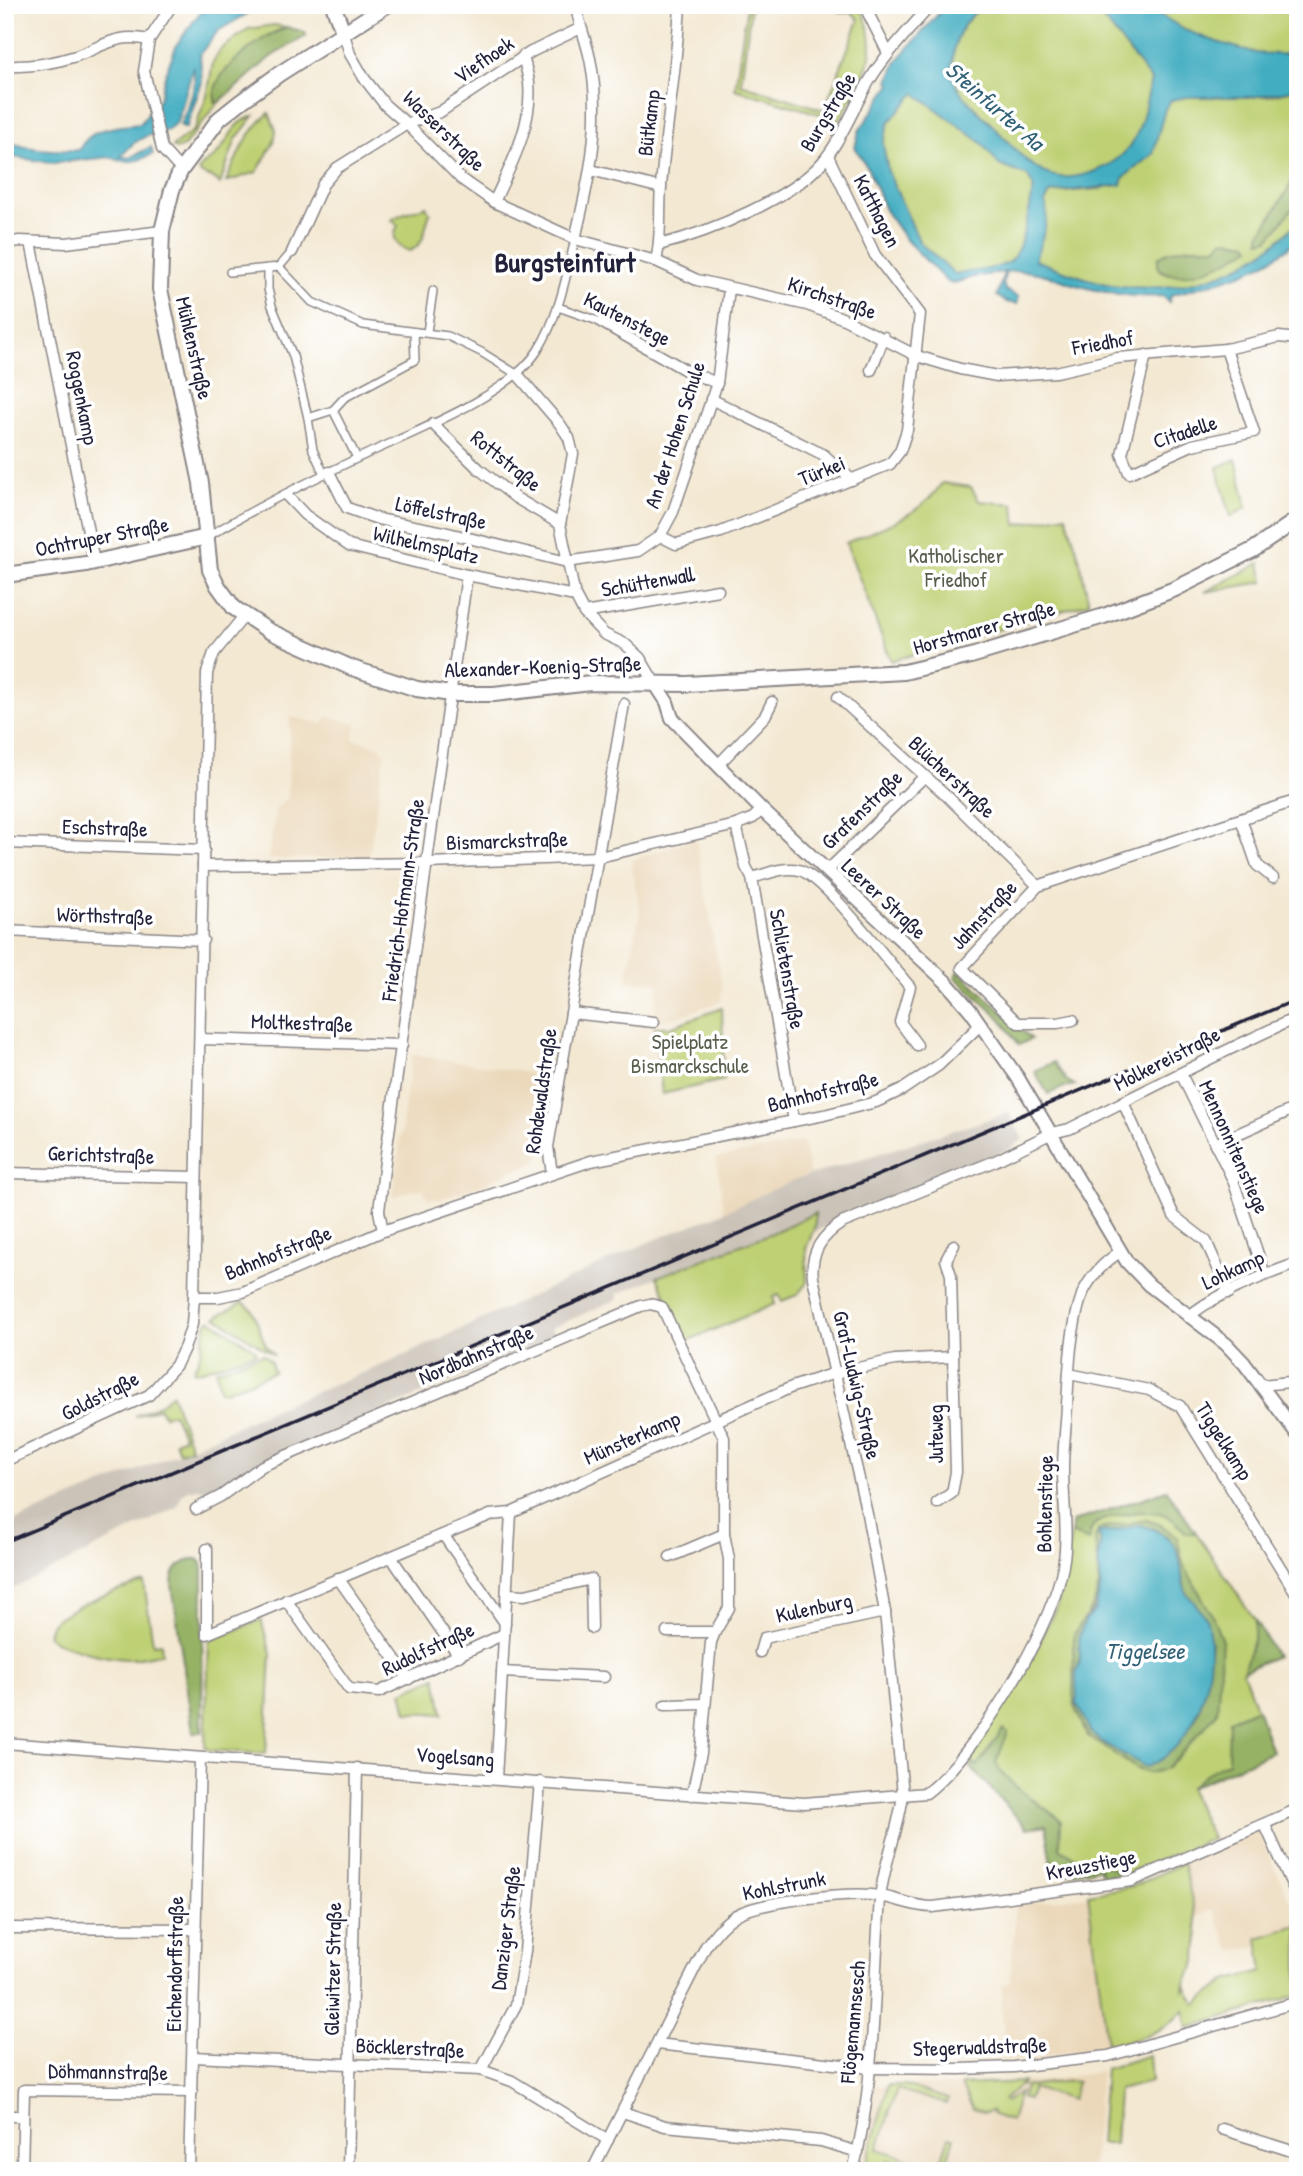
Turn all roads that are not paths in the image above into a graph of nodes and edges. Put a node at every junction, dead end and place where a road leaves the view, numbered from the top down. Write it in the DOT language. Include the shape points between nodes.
graph roads {
  1 [pos="172,5"];
  2 [pos="333,5"];
  3 [pos="387,5"];
  4 [pos="680,5"];
  5 [pos="864,5"];
  6 [pos="931,5"];
  7 [pos="578,8"];
  8 [pos="581,28"];
  9 [pos="344,34"];
  10 [pos="149,40"];
  11 [pos="888,53"];
  12 [pos="523,56"];
  13 [pos="5,66"];
  14 [pos="407,124"];
  15 [pos="828,156"];
  16 [pos="181,170"];
  17 [pos="591,170"];
  18 [pos="661,188"];
  19 [pos="495,202"];
  20 [pos="162,231"];
  21 [pos="575,239"];
  22 [pos="31,242"];
  23 [pos="5,243"];
  24 [pos="659,245"];
  25 [pos="292,252"];
  26 [pos="656,261"];
  27 [pos="279,267"];
  28 [pos="268,268"];
  29 [pos="230,272"];
  30 [pos="729,289"];
  31 [pos="433,291"];
  32 [pos="558,307"];
  33 [pos="601,322"];
  34 [pos="414,332"];
  35 [pos="427,332"];
  36 [pos="884,337"];
  37 [pos="1298,339"];
  38 [pos="1226,349"];
  39 [pos="917,355"];
  40 [pos="1146,355"];
  41 [pos="871,370"];
  42 [pos="518,375"];
  43 [pos="717,383"];
  44 [pos="711,399"];
  45 [pos="333,410"];
  46 [pos="308,418"];
  47 [pos="433,424"];
  48 [pos="357,458"];
  49 [pos="326,473"];
  50 [pos="852,480"];
  51 [pos="286,495"];
  52 [pos="1298,519"];
  53 [pos="560,524"];
  54 [pos="660,536"];
  55 [pos="207,537"];
  56 [pos="94,562"];
  57 [pos="567,562"];
  58 [pos="5,575"];
  59 [pos="467,575"];
  60 [pos="718,590"];
  61 [pos="575,596"];
  62 [pos="584,613"];
  63 [pos="244,616"];
  64 [pos="656,685"];
  65 [pos="451,694"];
  66 [pos="838,697"];
  67 [pos="772,702"];
  68 [pos="624,704"];
  69 [pos="718,765"];
  70 [pos="924,777"];
  71 [pos="1298,800"];
  72 [pos="762,810"];
  73 [pos="1241,819"];
  74 [pos="736,825"];
  75 [pos="5,843"];
  76 [pos="204,850"];
  77 [pos="599,857"];
  78 [pos="427,863"];
  79 [pos="203,866"];
  80 [pos="827,871"];
  81 [pos="752,878"];
  82 [pos="1273,878"];
  83 [pos="1038,886"];
  84 [pos="5,931"];
  85 [pos="203,940"];
  86 [pos="571,1013"];
  87 [pos="1298,1017"];
  88 [pos="1073,1020"];
  89 [pos="654,1022"];
  90 [pos="980,1025"];
  91 [pos="201,1039"];
  92 [pos="402,1045"];
  93 [pos="917,1045"];
  94 [pos="1181,1074"];
  95 [pos="1123,1102"];
  96 [pos="1298,1107"];
  97 [pos="793,1121"];
  98 [pos="1052,1133"];
  99 [pos="1215,1144"];
  100 [pos="5,1173"];
  101 [pos="552,1173"];
  102 [pos="196,1177"];
  103 [pos="383,1230"];
  104 [pos="954,1245"];
  105 [pos="1120,1252"];
  106 [pos="1298,1263"];
  107 [pos="1265,1275"];
  108 [pos="1229,1293"];
  109 [pos="194,1297"];
  110 [pos="1188,1317"];
  111 [pos="953,1357"];
  112 [pos="835,1373"];
  113 [pos="1069,1374"];
  114 [pos="1298,1381"];
  115 [pos="1262,1385"];
  116 [pos="717,1421"];
  117 [pos="1298,1435"];
  118 [pos="5,1461"];
  119 [pos="937,1503"];
  120 [pos="196,1509"];
  121 [pos="511,1513"];
  122 [pos="724,1534"];
  123 [pos="444,1536"];
  124 [pos="207,1549"];
  125 [pos="391,1557"];
  126 [pos="670,1558"];
  127 [pos="338,1578"];
  128 [pos="508,1594"];
  129 [pos="1298,1596"];
  130 [pos="286,1600"];
  131 [pos="886,1612"];
  132 [pos="505,1623"];
  133 [pos="592,1628"];
  134 [pos="667,1632"];
  135 [pos="715,1632"];
  136 [pos="504,1634"];
  137 [pos="760,1652"];
  138 [pos="459,1656"];
  139 [pos="502,1672"];
  140 [pos="604,1677"];
  141 [pos="409,1679"];
  142 [pos="705,1704"];
  143 [pos="666,1705"];
  144 [pos="5,1744"];
  145 [pos="200,1759"];
  146 [pos="356,1768"];
  147 [pos="496,1779"];
  148 [pos="540,1782"];
  149 [pos="902,1794"];
  150 [pos="692,1795"];
  151 [pos="1298,1809"];
  152 [pos="1265,1825"];
  153 [pos="880,1896"];
  154 [pos="1298,1898"];
  155 [pos="5,1928"];
  156 [pos="196,1929"];
  157 [pos="1298,2003"];
  158 [pos="657,2044"];
  159 [pos="192,2057"];
  160 [pos="350,2064"];
  161 [pos="870,2068"];
  162 [pos="481,2070"];
  163 [pos="192,2092"];
  164 [pos="623,2112"];
  165 [pos="5,2116"];
  166 [pos="22,2116"];
  167 [pos="1222,2129"];
  168 [pos="608,2140"];
  169 [pos="858,2152"];
  170 [pos="1298,2153"];
  171 [pos="22,2171"];
  172 [pos="189,2171"];
  173 [pos="348,2171"];
  174 [pos="592,2171"];
  175 [pos="853,2171"];
  1 -- 10 [label="street"];
  2 -- 9 [label="main road, Wasserstraße"];
  3 -- 9 [label="main road, Mühlenstraße"];
  4 -- 18 [label="street, Bütkamp"];
  5 -- 11 [label="street"];
  6 -- 11 [label="street, Burgstraße"];
  7 -- 8 [label="street"];
  8 -- 12 [label="street, Viefhoek"];
  8 -- 17 [label="street" via="595,95"];
  9 -- 14 [label="street, Wasserstraße" via="364,78"];
  9 -- 16 [label="main road, Mühlenstraße" via="219,119"];
  10 -- 13 [label="street" via="113,39 76,56"];
  10 -- 16 [label="street" via="144,71 151,109 162,149"];
  11 -- 15 [label="street, Burgstraße"];
  12 -- 14 [label="street, Viefhoek" via="440,112"];
  12 -- 19 [label="street" via="528,107 518,149"];
  14 -- 19 [label="street, Wasserstraße" via="460,179"];
  14 -- 25 [label="street, Viefhoek" via="337,169 323,184"];
  15 -- 24 [label="street, Burgstraße" via="778,197"];
  15 -- 39 [label="street, Katthagen" via="875,255 920,314"];
  16 -- 20 [label="main road, Mühlenstraße"];
  17 -- 18 [label="street"];
  17 -- 21 [label="street"];
  18 -- 24 [label="street, Bütkamp"];
  19 -- 21 [label="street, Wasserstraße"];
  20 -- 22 [label="street" via="66,243"];
  20 -- 55 [label="main road, Mühlenstraße" via="160,289 201,483"];
  21 -- 26 [label="street, Wasserstraße"];
  21 -- 32 [label="street"];
  22 -- 23 [label="street"];
  22 -- 56 [label="street, Roggenkamp"];
  24 -- 26 [label="street, Bütkamp"];
  25 -- 27 [label="street"];
  26 -- 30 [label="street, Kirchstraße"];
  27 -- 28 [label="street"];
  27 -- 34 [label="street" via="312,302 363,324"];
  28 -- 29 [label="street"];
  28 -- 46 [label="street" via="270,298 293,356"];
  30 -- 36 [label="street, Kirchstraße" via="807,305"];
  30 -- 43 [label="street, An der Hohen Schule"];
  31 -- 35 [label="street"];
  32 -- 33 [label="street, Kautenstege"];
  32 -- 42 [label="street" via="538,350"];
  33 -- 43 [label="street, Kautenstege"];
  34 -- 35 [label="street"];
  34 -- 45 [label="street" via="415,360 344,398"];
  35 -- 42 [label="street" via="448,336"];
  36 -- 39 [label="street, Kirchstraße"];
  36 -- 41 [label="street"];
  37 -- 38 [label="street, Friedhof" via="1279,338"];
  38 -- 40 [label="street, Friedhof"];
  38 -- 40 [label="street, Citadelle" via="1254,432 1192,445 1129,473 1122,454"];
  39 -- 40 [label="street, Friedhof" via="998,376 1056,372"];
  39 -- 50 [label="street, Türkei" via="900,451 890,464"];
  42 -- 47 [label="street"];
  42 -- 53 [label="street, Leerer Straße" via="561,424 571,446"];
  43 -- 44 [label="street, An der Hohen Schule"];
  44 -- 50 [label="street" via="824,454"];
  44 -- 54 [label="street, An der Hohen Schule" via="673,512"];
  45 -- 46 [label="street"];
  45 -- 48 [label="street"];
  46 -- 49 [label="street" via="313,450"];
  47 -- 48 [label="street"];
  47 -- 53 [label="street, Rottstraße" via="516,498"];
  48 -- 49 [label="street"];
  49 -- 51 [label="street"];
  49 -- 57 [label="street, Löffelstraße" via="347,508"];
  50 -- 54 [label="street, Türkei" via="721,532 676,544"];
  51 -- 55 [label="street"];
  51 -- 59 [label="street, Wilhelmsplatz" via="305,515 349,546"];
  52 -- 64 [label="main road, Horstmarer Straße" via="1253,550 1175,589 971,656 904,672"];
  53 -- 57 [label="street, Leerer Straße"];
  54 -- 57 [label="street, An der Hohen Schule" via="638,551"];
  55 -- 56 [label="main road, Ochtruper Straße"];
  55 -- 63 [label="main road, Alexander-Koenig-Straße" via="210,570 226,598"];
  56 -- 58 [label="main road, Ochtruper Straße"];
  57 -- 61 [label="street, Leerer Straße"];
  59 -- 61 [label="street, Wilhelmsplatz"];
  59 -- 65 [label="street, Friedrich-Hofmann-Straße"];
  60 -- 62 [label="street, Schüttenwall"];
  61 -- 62 [label="street, Leerer Straße"];
  62 -- 64 [label="street, Leerer Straße" via="604,634 640,658"];
  63 -- 65 [label="main road, Alexander-Koenig-Straße" via="352,668 417,689"];
  63 -- 76 [label="street, Bahnhofstraße" via="214,653 207,673"];
  64 -- 65 [label="main road, Alexander-Koenig-Straße" via="591,683"];
  64 -- 69 [label="street, Leerer Straße" via="672,718"];
  65 -- 78 [label="street, Friedrich-Hofmann-Straße"];
  66 -- 70 [label="street, Blücherstraße"];
  67 -- 69 [label="street" via="765,716"];
  68 -- 77 [label="street, Rohdewaldstraße"];
  69 -- 72 [label="street, Leerer Straße"];
  70 -- 80 [label="street, Grafenstraße"];
  70 -- 83 [label="street, Blücherstraße"];
  71 -- 73 [label="street, Jahnstraße"];
  72 -- 74 [label="street, Bismarckstraße"];
  72 -- 80 [label="street, Leerer Straße"];
  73 -- 82 [label="street" via="1257,865"];
  73 -- 83 [label="street, Jahnstraße"];
  74 -- 77 [label="street, Bismarckstraße"];
  74 -- 81 [label="street, Schlietenstraße"];
  75 -- 76 [label="street, Eschstraße"];
  76 -- 79 [label="street, Bahnhofstraße"];
  77 -- 78 [label="street, Bismarckstraße"];
  77 -- 86 [label="street, Rohdewaldstraße"];
  78 -- 79 [label="street, Bismarckstraße"];
  78 -- 92 [label="street, Friedrich-Hofmann-Straße"];
  79 -- 85 [label="street, Bahnhofstraße"];
  80 -- 90 [label="street, Leerer Straße" via="946,982"];
  81 -- 93 [label="street, Leerer Straße" via="797,869 828,891 909,987 900,1022"];
  81 -- 97 [label="street, Schlietenstraße"];
  83 -- 88 [label="street, Jahnstraße" via="962,968 1018,1023"];
  84 -- 85 [label="street, Wörthstraße"];
  85 -- 91 [label="street, Bahnhofstraße"];
  86 -- 89 [label="street, Rohdewaldstraße"];
  86 -- 101 [label="street, Rohdewaldstraße" via="548,1147"];
  87 -- 94 [label="street, Molkereistraße"];
  90 -- 97 [label="street, Bahnhofstraße" via="939,1065 889,1096 855,1109"];
  90 -- 98 [label="street, Leerer Straße"];
  91 -- 92 [label="street, Moltkestraße"];
  91 -- 102 [label="street, Bahnhofstraße"];
  92 -- 103 [label="street, Friedrich-Hofmann-Straße" via="379,1211"];
  94 -- 95 [label="street, Molkereistraße"];
  94 -- 99 [label="street, Mennonnitenstiege"];
  95 -- 98 [label="street, Molkereistraße"];
  95 -- 108 [label="street" via="1174,1216 1206,1241"];
  96 -- 99 [label="street"];
  97 -- 101 [label="street, Bahnhofstraße" via="613,1155"];
  98 -- 105 [label="street, Leerer Straße"];
  98 -- 112 [label="street, Graf-Ludwig-Straße" via="835,1227 821,1240 812,1270"];
  99 -- 107 [label="street, Mennonnitenstiege" via="1233,1180"];
  100 -- 102 [label="street, Gerichtstraße"];
  101 -- 103 [label="street, Bahnhofstraße"];
  102 -- 109 [label="street, Bahnhofstraße"];
  103 -- 109 [label="street, Bahnhofstraße" via="243,1292"];
  104 -- 111 [label="street, Juteweg" via="946,1260 951,1275"];
  105 -- 110 [label="street, Leerer Straße" via="1149,1286"];
  105 -- 113 [label="street, Bohlenstiege" via="1097,1270 1083,1294"];
  106 -- 107 [label="street, Lohkamp"];
  107 -- 108 [label="street, Lohkamp"];
  108 -- 110 [label="street, Lohkamp"];
  109 -- 118 [label="street, Goldstraße" via="185,1346 176,1365 149,1395"];
  110 -- 115 [label="street, Leerer Straße" via="1226,1344"];
  111 -- 112 [label="street" via="895,1360"];
  111 -- 119 [label="street, Juteweg" via="956,1472 952,1493"];
  112 -- 116 [label="street, Münsterkamp"];
  112 -- 131 [label="street, Graf-Ludwig-Straße"];
  113 -- 129 [label="street, Tiggelkamp" via="1149,1390 1180,1406"];
  113 -- 149 [label="street, Bohlenstiege" via="1063,1469 1065,1552 1056,1593 1016,1676 967,1750 926,1793"];
  114 -- 115 [label="street"];
  115 -- 117 [label="street, Leerer Straße"];
  116 -- 120 [label="street, Nordbahnstraße" via="666,1311 650,1304 262,1466"];
  116 -- 121 [label="street, Münsterkamp"];
  116 -- 122 [label="street, Nordbahnstraße" via="724,1438"];
  121 -- 123 [label="street, Münsterkamp" via="490,1515"];
  121 -- 128 [label="street"];
  122 -- 126 [label="street"];
  122 -- 135 [label="street, Nordbahnstraße" via="729,1608"];
  123 -- 125 [label="street, Münsterkamp"];
  123 -- 132 [label="street"];
  124 -- 130 [label="street, Münsterkamp" via="207,1634"];
  125 -- 127 [label="street, Münsterkamp"];
  125 -- 138 [label="street"];
  127 -- 130 [label="street, Münsterkamp"];
  127 -- 141 [label="street"];
  128 -- 132 [label="street"];
  128 -- 133 [label="street" via="525,1595 591,1578"];
  130 -- 141 [label="street, Rudolfstraße" via="349,1689 379,1692"];
  131 -- 137 [label="street, Kulenburg" via="764,1638"];
  131 -- 149 [label="street, Graf-Ludwig-Straße"];
  132 -- 136 [label="street"];
  134 -- 135 [label="street"];
  135 -- 142 [label="street, Nordbahnstraße"];
  136 -- 138 [label="street, Rudolfstraße"];
  136 -- 139 [label="street"];
  138 -- 141 [label="street, Rudolfstraße"];
  139 -- 140 [label="street"];
  139 -- 147 [label="street"];
  142 -- 143 [label="street"];
  142 -- 150 [label="street, Nordbahnstraße"];
  144 -- 145 [label="street, Vogelsang"];
  145 -- 146 [label="street, Vogelsang"];
  145 -- 156 [label="street, Eichendorffstraße"];
  146 -- 147 [label="street, Vogelsang"];
  146 -- 160 [label="street, Gleiwitzer Straße"];
  147 -- 148 [label="street, Vogelsang"];
  148 -- 150 [label="street, Vogelsang"];
  148 -- 162 [label="street, Danziger Straße" via="516,2005"];
  149 -- 150 [label="street, Vogelsang" via="804,1803"];
  149 -- 153 [label="street"];
  151 -- 152 [label="street, Kreuzstiege"];
  152 -- 153 [label="street, Kreuzstiege" via="1132,1881 933,1907"];
  152 -- 154 [label="street"];
  153 -- 158 [label="street, Kohlstrunk" via="841,1894 737,1915 722,1925 706,1946"];
  153 -- 161 [label="street, Flögemannsesch"];
  155 -- 156 [label="street"];
  156 -- 159 [label="street, Eichendorffstraße"];
  157 -- 161 [label="street, Stegerwaldstraße" via="1097,2058 960,2070"];
  158 -- 161 [label="street, Stegerwaldstraße"];
  158 -- 164 [label="street, Kohlstrunk"];
  159 -- 160 [label="street, Böcklerstraße"];
  159 -- 163 [label="street, Eichendorffstraße"];
  160 -- 162 [label="street, Böcklerstraße"];
  160 -- 173 [label="street, Gleiwitzer Straße"];
  161 -- 169 [label="street, Flögemannsesch"];
  162 -- 168 [label="street, Böcklerstraße" via="512,2081"];
  163 -- 166 [label="street, Döhmannstraße" via="24,2090"];
  163 -- 172 [label="street, Eichendorffstraße"];
  164 -- 168 [label="street, Kohlstrunk"];
  164 -- 169 [label="street" via="665,2126 821,2141"];
  165 -- 166 [label="street"];
  166 -- 171 [label="street"];
  167 -- 170 [label="street"];
  168 -- 174 [label="street, Kohlstrunk"];
  169 -- 175 [label="street, Flögemannsesch"];
}
